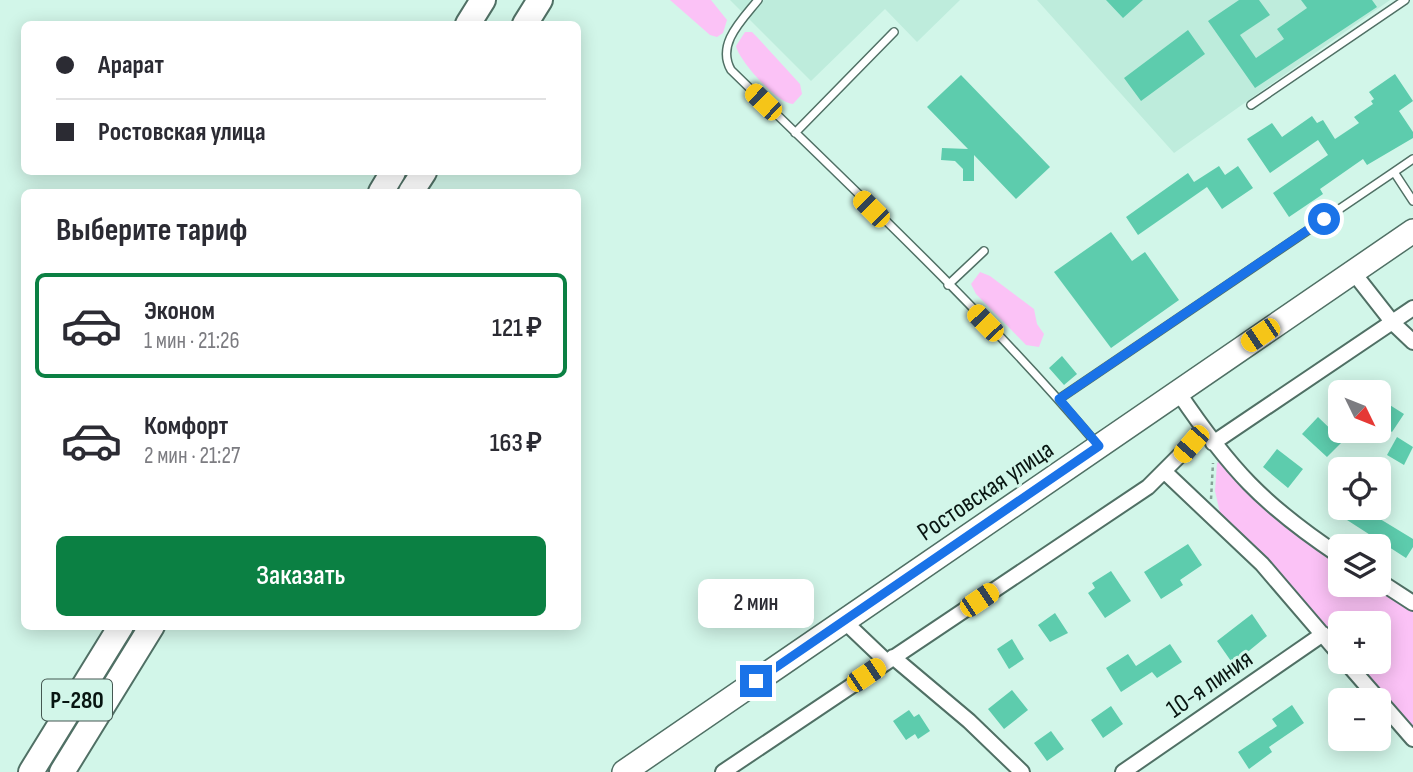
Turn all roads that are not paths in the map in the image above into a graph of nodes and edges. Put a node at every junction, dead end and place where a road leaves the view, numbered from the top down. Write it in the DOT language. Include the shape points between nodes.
graph roads {
  1 [pos="482,0"];
  2 [pos="495,0"];
  3 [pos="526,0"];
  4 [pos="540,0"];
  5 [pos="758,0"];
  6 [pos="1405,0"];
  7 [pos="470,21"];
  8 [pos="483,21"];
  9 [pos="514,21"];
  10 [pos="527,21"];
  11 [pos="894,32"];
  12 [pos="1251,106"];
  13 [pos="795,133"];
  14 [pos="1413,159"];
  15 [pos="1394,172"];
  16 [pos="1413,201"];
  17 [pos="1413,231"];
  18 [pos="984,251"];
  19 [pos="1353,272"];
  20 [pos="948,285"];
  21 [pos="1413,308"];
  22 [pos="1393,323"];
  23 [pos="1413,342"];
  24 [pos="1178,391"];
  25 [pos="1059,399"];
  26 [pos="1211,440"];
  27 [pos="1099,446"];
  28 [pos="1166,472"];
  29 [pos="1328,548"];
  30 [pos="1391,589"];
  31 [pos="1413,603"];
  32 [pos="844,621"];
  33 [pos="119,630"];
  34 [pos="150,630"];
  35 [pos="1323,634"];
  36 [pos="1328,640"];
  37 [pos="890,659"];
  38 [pos="1356,674"];
  39 [pos="1413,739"];
  40 [pos="31,772"];
  41 [pos="62,772"];
  42 [pos="624,772"];
  43 [pos="723,772"];
  44 [pos="1022,772"];
  45 [pos="1122,772"];
  1 -- 7 [label="highway"];
  2 -- 8 [label="highway"];
  3 -- 9 [label="highway"];
  4 -- 10 [label="highway"];
  5 -- 13 [label="lane" via="726,47 726,62"];
  6 -- 12 [label="lane"];
  11 -- 13 [label="lane"];
  13 -- 20 [label="lane"];
  14 -- 15 [label="lane"];
  15 -- 16 [label="lane"];
  15 -- 25 [label="lane"];
  17 -- 19 [label="main road, Ростовская улица"];
  18 -- 20 [label="lane"];
  19 -- 22 [label="street"];
  19 -- 24 [label="main road, Ростовская улица"];
  20 -- 25 [label="lane"];
  21 -- 22 [label="street"];
  22 -- 23 [label="street"];
  22 -- 26 [label="street"];
  24 -- 26 [label="street"];
  24 -- 27 [label="main road, Ростовская улица"];
  25 -- 27 [label="lane"];
  26 -- 28 [label="street"];
  26 -- 29 [label="street" via="1278,513"];
  27 -- 32 [label="main road, Ростовская улица"];
  28 -- 35 [label="street" via="1262,564"];
  28 -- 37 [label="street"];
  30 -- 31 [label="street"];
  32 -- 37 [label="street"];
  32 -- 42 [label="main road, Ростовская улица"];
  33 -- 40 [label="highway, Р-280"];
  34 -- 41 [label="highway, Р-280"];
  35 -- 36 [label="street"];
  35 -- 45 [label="street, 10-я линия"];
  37 -- 43 [label="street"];
  37 -- 44 [label="street" via="969,721"];
  38 -- 39 [label="street"];
}
